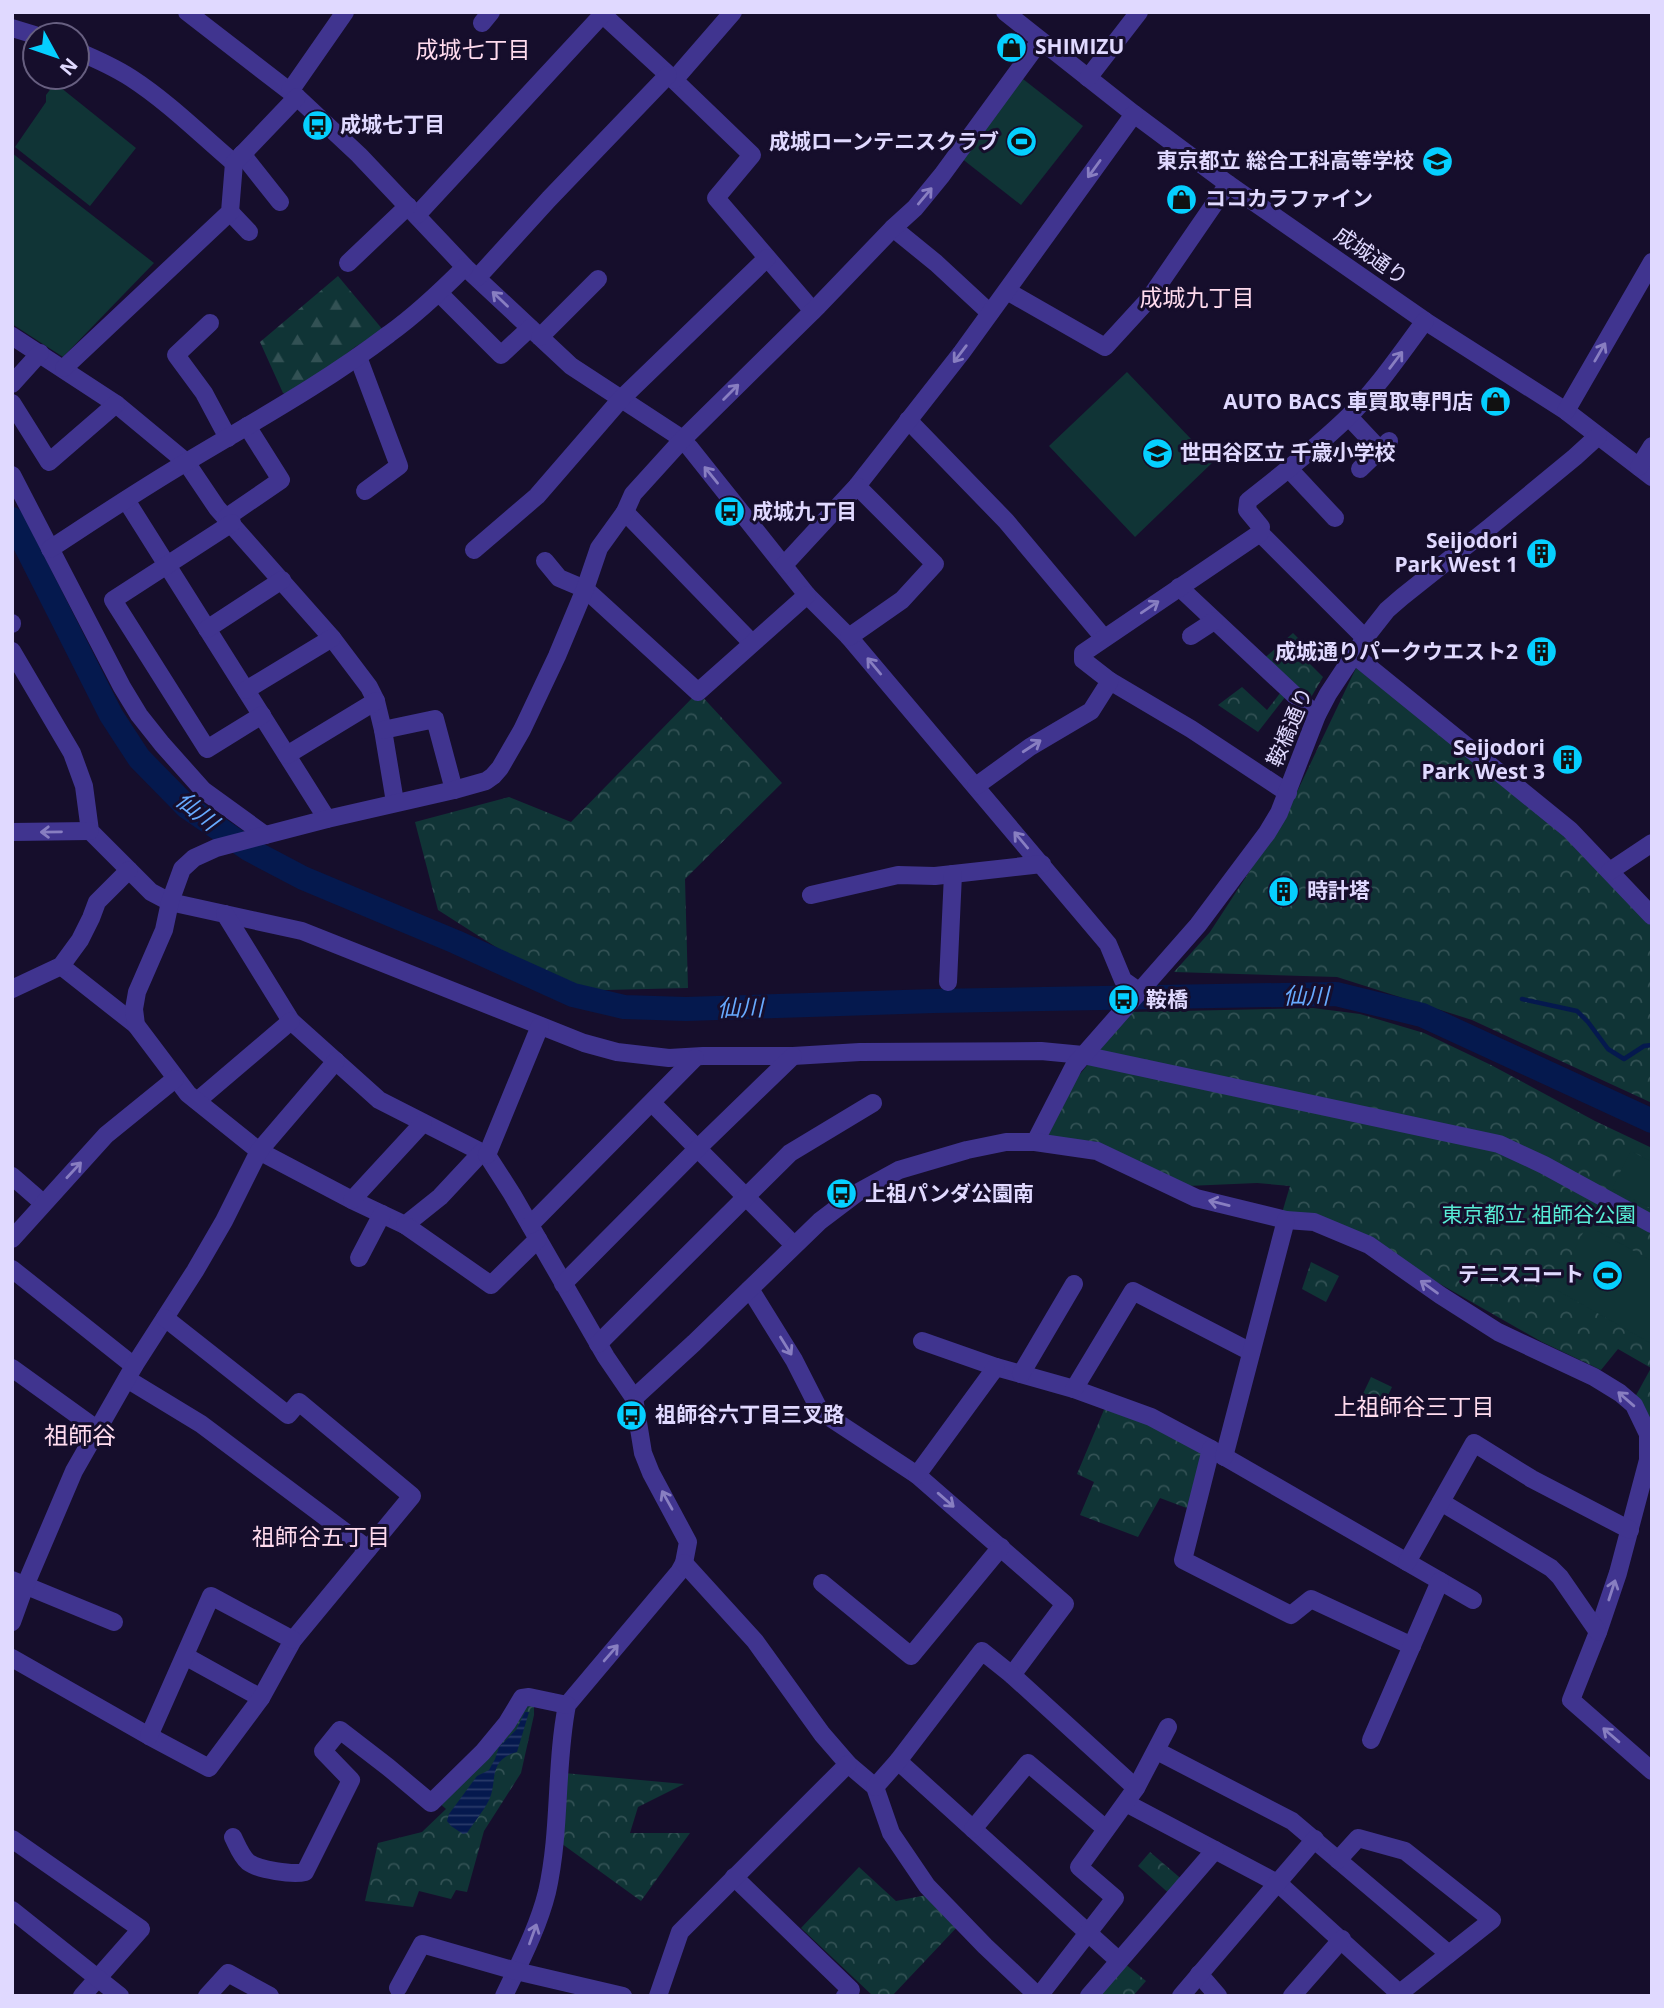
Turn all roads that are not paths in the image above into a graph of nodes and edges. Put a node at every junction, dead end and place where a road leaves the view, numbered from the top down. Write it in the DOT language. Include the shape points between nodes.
graph roads {
  1 [pos="187,12"];
  2 [pos="345,12"];
  3 [pos="733,12"];
  4 [pos="1005,12"];
  5 [pos="1139,12"];
  6 [pos="601,14"];
  7 [pos="1040,41"];
  8 [pos="91,57"];
  9 [pos="671,78"];
  10 [pos="1088,78"];
  11 [pos="293,94"];
  12 [pos="1134,114"];
  13 [pos="238,158"];
  14 [pos="1228,184"];
  15 [pos="280,202"];
  16 [pos="412,210"];
  17 [pos="230,212"];
  18 [pos="892,228"];
  19 [pos="249,232"];
  20 [pos="767,258"];
  21 [pos="1652,262"];
  22 [pos="348,263"];
  23 [pos="472,272"];
  24 [pos="598,279"];
  25 [pos="1007,291"];
  26 [pos="439,293"];
  27 [pos="813,311"];
  28 [pos="990,313"];
  29 [pos="1425,321"];
  30 [pos="209,323"];
  31 [pos="535,332"];
  32 [pos="12,335"];
  33 [pos="40,353"];
  34 [pos="358,357"];
  35 [pos="64,368"];
  36 [pos="12,384"];
  37 [pos="621,399"];
  38 [pos="12,403"];
  39 [pos="116,404"];
  40 [pos="1566,411"];
  41 [pos="1349,416"];
  42 [pos="908,420"];
  43 [pos="247,426"];
  44 [pos="1598,436"];
  45 [pos="228,438"];
  46 [pos="682,440"];
  47 [pos="1652,446"];
  48 [pos="186,462"];
  49 [pos="1289,469"];
  50 [pos="1360,469"];
  51 [pos="1645,472"];
  52 [pos="12,475"];
  53 [pos="857,486"];
  54 [pos="365,491"];
  55 [pos="126,500"];
  56 [pos="625,512"];
  57 [pos="1335,518"];
  58 [pos="229,520"];
  59 [pos="1260,533"];
  60 [pos="50,549"];
  61 [pos="474,550"];
  62 [pos="545,561"];
  63 [pos="167,565"];
  64 [pos="784,565"];
  65 [pos="282,580"];
  66 [pos="1179,587"];
  67 [pos="584,589"];
  68 [pos="807,595"];
  69 [pos="1214,621"];
  70 [pos="207,629"];
  71 [pos="1191,636"];
  72 [pos="849,637"];
  73 [pos="332,638"];
  74 [pos="1104,638"];
  75 [pos="1365,638"];
  76 [pos="752,643"];
  77 [pos="12,651"];
  78 [pos="1353,654"];
  79 [pos="1110,681"];
  80 [pos="246,690"];
  81 [pos="376,701"];
  82 [pos="262,715"];
  83 [pos="1317,715"];
  84 [pos="383,730"];
  85 [pos="287,755"];
  86 [pos="976,786"];
  87 [pos="454,790"];
  88 [pos="1288,793"];
  89 [pos="395,802"];
  90 [pos="327,819"];
  91 [pos="90,831"];
  92 [pos="12,832"];
  93 [pos="262,836"];
  94 [pos="1652,843"];
  95 [pos="1042,864"];
  96 [pos="129,870"];
  97 [pos="1610,871"];
  98 [pos="953,874"];
  99 [pos="811,895"];
  100 [pos="170,902"];
  101 [pos="225,914"];
  102 [pos="1652,916"];
  103 [pos="61,966"];
  104 [pos="947,982"];
  105 [pos="1148,982"];
  106 [pos="12,989"];
  107 [pos="291,1021"];
  108 [pos="136,1025"];
  109 [pos="540,1026"];
  110 [pos="1083,1055"];
  111 [pos="793,1056"];
  112 [pos="695,1058"];
  113 [pos="336,1061"];
  114 [pos="175,1079"];
  115 [pos="197,1101"];
  116 [pos="652,1103"];
  117 [pos="873,1103"];
  118 [pos="423,1123"];
  119 [pos="1035,1143"];
  120 [pos="697,1149"];
  121 [pos="259,1150"];
  122 [pos="485,1153"];
  123 [pos="12,1177"];
  124 [pos="745,1197"];
  125 [pos="352,1200"];
  126 [pos="43,1203"];
  127 [pos="382,1214"];
  128 [pos="1286,1220"];
  129 [pos="1652,1224"];
  130 [pos="405,1225"];
  131 [pos="534,1232"];
  132 [pos="12,1239"];
  133 [pos="794,1245"];
  134 [pos="359,1258"];
  135 [pos="12,1269"];
  136 [pos="563,1284"];
  137 [pos="1074,1284"];
  138 [pos="750,1289"];
  139 [pos="164,1318"];
  140 [pos="922,1341"];
  141 [pos="598,1344"];
  142 [pos="1251,1352"];
  143 [pos="996,1367"];
  144 [pos="12,1368"];
  145 [pos="131,1373"];
  146 [pos="1021,1374"];
  147 [pos="1074,1389"];
  148 [pos="634,1398"];
  149 [pos="98,1430"];
  150 [pos="1217,1453"];
  151 [pos="1650,1460"];
  152 [pos="917,1475"];
  153 [pos="1440,1502"];
  154 [pos="1630,1530"];
  155 [pos="1001,1548"];
  156 [pos="368,1549"];
  157 [pos="1407,1562"];
  158 [pos="684,1563"];
  159 [pos="1440,1581"];
  160 [pos="19,1583"];
  161 [pos="822,1583"];
  162 [pos="1473,1600"];
  163 [pos="12,1622"];
  164 [pos="114,1622"];
  165 [pos="1598,1632"];
  166 [pos="293,1640"];
  167 [pos="1412,1646"];
  168 [pos="185,1656"];
  169 [pos="12,1658"];
  170 [pos="1012,1675"];
  171 [pos="261,1698"];
  172 [pos="567,1705"];
  173 [pos="1168,1727"];
  174 [pos="149,1736"];
  175 [pos="1371,1740"];
  176 [pos="1157,1751"];
  177 [pos="898,1761"];
  178 [pos="848,1764"];
  179 [pos="1652,1770"];
  180 [pos="874,1787"];
  181 [pos="1136,1788"];
  182 [pos="1126,1803"];
  183 [pos="973,1829"];
  184 [pos="1106,1829"];
  185 [pos="233,1837"];
  186 [pos="12,1839"];
  187 [pos="1315,1839"];
  188 [pos="1215,1850"];
  189 [pos="1338,1860"];
  190 [pos="734,1877"];
  191 [pos="1279,1884"];
  192 [pos="12,1910"];
  193 [pos="1087,1932"];
  194 [pos="1342,1940"];
  195 [pos="1449,1954"];
  196 [pos="1118,1960"];
  197 [pos="516,1971"];
  198 [pos="1199,1974"];
  199 [pos="98,1978"];
  200 [pos="398,1988"];
  201 [pos="1398,1995"];
  202 [pos="82,1996"];
  203 [pos="120,1996"];
  204 [pos="207,1996"];
  205 [pos="270,1996"];
  206 [pos="504,1996"];
  207 [pos="623,1996"];
  208 [pos="658,1996"];
  209 [pos="845,1996"];
  210 [pos="1038,1996"];
  211 [pos="1089,1996"];
  212 [pos="1181,1996"];
  213 [pos="1218,1996"];
  214 [pos="1292,1996"];
  1 -- 11 [label="street"];
  2 -- 11 [label="street"];
  3 -- 9 [label="street"];
  4 -- 7 [label="street, 成城通り"];
  5 -- 10 [label="street"];
  6 -- 9 [label="street"];
  6 -- 16 [label="street"];
  7 -- 10 [label="street, 成城通り"];
  18 -- 7 [label="street, one-way" via="942,175"];
  8 -- 13 [label="street" via="132,79"];
  9 -- 20 [label="street" via="752,155 716,198"];
  9 -- 23 [label="street"];
  10 -- 12 [label="street, 成城通り"];
  11 -- 13 [label="street"];
  11 -- 16 [label="street"];
  12 -- 14 [label="street, 成城通り"];
  12 -- 25 [label="street, one-way"];
  13 -- 15 [label="street"];
  13 -- 17 [label="street"];
  14 -- 25 [label="street" via="1149,299 1105,347"];
  14 -- 29 [label="street, 成城通り"];
  16 -- 22 [label="street"];
  16 -- 23 [label="street"];
  17 -- 19 [label="street"];
  17 -- 35 [label="street"];
  18 -- 27 [label="street"];
  18 -- 28 [label="street"];
  20 -- 27 [label="street"];
  20 -- 37 [label="street"];
  40 -- 21 [label="street, one-way"];
  23 -- 26 [label="street"];
  31 -- 23 [label="street, one-way"];
  24 -- 31 [label="street"];
  25 -- 28 [label="street"];
  26 -- 31 [label="street" via="501,355"];
  26 -- 34 [label="street"];
  46 -- 27 [label="street, one-way"];
  28 -- 42 [label="street, one-way"];
  29 -- 40 [label="street, 成城通り"];
  41 -- 29 [label="street, one-way"];
  30 -- 45 [label="street" via="176,355 204,393"];
  31 -- 37 [label="street" via="571,366"];
  32 -- 33 [label="street"];
  33 -- 35 [label="street"];
  33 -- 36 [label="street"];
  34 -- 43 [label="street"];
  34 -- 54 [label="street" via="398,466"];
  35 -- 39 [label="street"];
  37 -- 46 [label="street"];
  37 -- 61 [label="street" via="537,496"];
  38 -- 39 [label="street" via="49,462"];
  39 -- 48 [label="street"];
  40 -- 44 [label="street, 成城通り"];
  41 -- 49 [label="street"];
  41 -- 50 [label="street" via="1385,446"];
  42 -- 53 [label="street"];
  42 -- 74 [label="street" via="1006,521"];
  43 -- 45 [label="street"];
  43 -- 58 [label="street" via="281,480"];
  44 -- 51 [label="street, 成城通り"];
  44 -- 75 [label="street, 鞍橋通り" via="1402,597"];
  45 -- 48 [label="street"];
  46 -- 56 [label="street" via="633,494"];
  64 -- 46 [label="street, one-way"];
  47 -- 51 [label="street"];
  48 -- 55 [label="street"];
  48 -- 58 [label="street"];
  49 -- 57 [label="street"];
  49 -- 59 [label="street" via="1248,501 1247,510 1261,527"];
  52 -- 60 [label="street"];
  53 -- 64 [label="street"];
  53 -- 72 [label="street" via="935,564 902,600"];
  55 -- 60 [label="street"];
  55 -- 63 [label="street"];
  56 -- 67 [label="street" via="598,548"];
  56 -- 76 [label="street"];
  58 -- 63 [label="street"];
  58 -- 65 [label="street"];
  59 -- 66 [label="street"];
  59 -- 75 [label="street"];
  60 -- 93 [label="street" via="139,715 203,790"];
  62 -- 67 [label="street" via="559,578"];
  63 -- 70 [label="street"];
  63 -- 82 [label="street" via="113,600 208,749"];
  64 -- 68 [label="street"];
  65 -- 70 [label="street"];
  65 -- 73 [label="street"];
  66 -- 69 [label="street"];
  74 -- 66 [label="street, one-way"];
  67 -- 76 [label="street" via="698,692"];
  67 -- 87 [label="street" via="557,656 500,768 486,781"];
  68 -- 72 [label="street"];
  68 -- 76 [label="street"];
  69 -- 71 [label="street"];
  69 -- 83 [label="street"];
  70 -- 80 [label="street"];
  86 -- 72 [label="street, one-way"];
  73 -- 80 [label="street"];
  73 -- 81 [label="street"];
  74 -- 79 [label="street" via="1083,653 1083,660"];
  75 -- 78 [label="street, 鞍橋通り"];
  77 -- 91 [label="street" via="72,753 84,786"];
  78 -- 83 [label="street, 鞍橋通り"];
  78 -- 97 [label="street" via="1570,830"];
  86 -- 79 [label="street, one-way" via="1091,711"];
  79 -- 88 [label="street"];
  80 -- 82 [label="street"];
  81 -- 84 [label="street"];
  81 -- 85 [label="street"];
  82 -- 85 [label="street"];
  83 -- 88 [label="street, 鞍橋通り"];
  84 -- 87 [label="street" via="435,719"];
  84 -- 89 [label="street"];
  85 -- 90 [label="street"];
  95 -- 86 [label="street, one-way"];
  87 -- 89 [label="street"];
  88 -- 105 [label="street, 鞍橋通り" via="1267,832 1219,898"];
  89 -- 90 [label="street"];
  90 -- 93 [label="street"];
  91 -- 92 [label="street, one-way"];
  91 -- 96 [label="street"];
  93 -- 100 [label="street" via="205,852 187,863"];
  94 -- 97 [label="street"];
  95 -- 98 [label="street"];
  95 -- 105 [label="street" via="1108,944 1122,978"];
  96 -- 100 [label="street" via="151,892"];
  96 -- 103 [label="street" via="97,902 80,940"];
  97 -- 102 [label="street"];
  98 -- 99 [label="street" via="898,875"];
  98 -- 104 [label="street"];
  100 -- 101 [label="street"];
  100 -- 108 [label="street" via="164,930 137,992"];
  101 -- 107 [label="street"];
  101 -- 109 [label="street" via="302,931"];
  103 -- 106 [label="street"];
  103 -- 108 [label="street"];
  105 -- 110 [label="street, 鞍橋通り"];
  107 -- 113 [label="street"];
  107 -- 115 [label="street"];
  108 -- 114 [label="street"];
  109 -- 112 [label="street" via="613,1051"];
  109 -- 122 [label="street"];
  110 -- 111 [label="street" via="1028,1051"];
  110 -- 119 [label="street, 鞍橋通り"];
  110 -- 129 [label="street" via="1499,1144"];
  111 -- 112 [label="street"];
  111 -- 120 [label="street"];
  112 -- 116 [label="street"];
  113 -- 118 [label="street" via="379,1100"];
  113 -- 121 [label="street"];
  114 -- 115 [label="street"];
  126 -- 114 [label="street, one-way" via="106,1135"];
  115 -- 121 [label="street"];
  116 -- 120 [label="street"];
  116 -- 131 [label="street"];
  117 -- 124 [label="street" via="790,1153"];
  118 -- 122 [label="street"];
  118 -- 125 [label="street"];
  128 -- 119 [label="street, one-way" via="1196,1198 1097,1151"];
  119 -- 133 [label="street" via="1006,1142 899,1170 838,1206"];
  120 -- 124 [label="street"];
  120 -- 136 [label="street"];
  121 -- 125 [label="street"];
  121 -- 139 [label="street" via="224,1221"];
  122 -- 130 [label="street"];
  122 -- 131 [label="street"];
  123 -- 126 [label="street"];
  124 -- 133 [label="street"];
  124 -- 141 [label="street"];
  125 -- 127 [label="street"];
  126 -- 132 [label="street"];
  127 -- 130 [label="street"];
  127 -- 134 [label="street"];
  128 -- 142 [label="street"];
  151 -- 128 [label="street, one-way" via="1648,1434 1634,1405 1620,1393 1498,1332 1370,1244 1314,1222"];
  130 -- 131 [label="street" via="492,1285"];
  131 -- 136 [label="street"];
  133 -- 138 [label="street"];
  135 -- 145 [label="street"];
  136 -- 141 [label="street"];
  137 -- 146 [label="street"];
  138 -- 148 [label="street"];
  138 -- 152 [label="street, one-way" via="821,1411"];
  139 -- 145 [label="street"];
  139 -- 156 [label="street" via="288,1415 299,1402 412,1496"];
  140 -- 143 [label="street"];
  141 -- 148 [label="street"];
  142 -- 147 [label="street" via="1133,1291"];
  142 -- 150 [label="street"];
  143 -- 146 [label="street"];
  143 -- 152 [label="street"];
  144 -- 149 [label="street"];
  145 -- 149 [label="street"];
  145 -- 156 [label="street"];
  146 -- 147 [label="street"];
  147 -- 150 [label="street" via="1151,1417"];
  158 -- 148 [label="street, one-way" via="688,1542 643,1453"];
  149 -- 160 [label="street"];
  150 -- 157 [label="street"];
  150 -- 167 [label="street" via="1183,1560 1291,1615 1311,1599"];
  151 -- 154 [label="street"];
  152 -- 155 [label="street, one-way"];
  153 -- 154 [label="street" via="1474,1443"];
  153 -- 157 [label="street"];
  153 -- 165 [label="street" via="1551,1568"];
  165 -- 154 [label="street, one-way"];
  155 -- 161 [label="street" via="911,1656"];
  155 -- 170 [label="street" via="1065,1604"];
  156 -- 166 [label="street"];
  157 -- 159 [label="street"];
  172 -- 158 [label="street, one-way"];
  158 -- 178 [label="street" via="755,1641"];
  159 -- 162 [label="street"];
  159 -- 167 [label="street"];
  160 -- 163 [label="street"];
  160 -- 164 [label="street"];
  179 -- 165 [label="street, one-way" via="1571,1700"];
  166 -- 168 [label="street" via="211,1596"];
  166 -- 171 [label="street"];
  167 -- 175 [label="street"];
  168 -- 171 [label="street"];
  168 -- 174 [label="street"];
  169 -- 174 [label="street"];
  170 -- 177 [label="street" via="982,1651"];
  170 -- 181 [label="street"];
  171 -- 174 [label="street" via="209,1768"];
  172 -- 185 [label="street" via="522,1698 484,1752 431,1803 341,1730 323,1751 351,1780 305,1872 252,1865"];
  197 -- 172 [label="street, one-way" via="547,1891"];
  173 -- 176 [label="street"];
  176 -- 181 [label="street"];
  176 -- 187 [label="street" via="1292,1821"];
  177 -- 180 [label="street"];
  177 -- 183 [label="street"];
  178 -- 180 [label="street"];
  178 -- 190 [label="street"];
  180 -- 210 [label="street" via="891,1833 927,1886"];
  181 -- 182 [label="street"];
  182 -- 184 [label="street"];
  182 -- 188 [label="street"];
  183 -- 184 [label="street" via="1028,1763"];
  183 -- 193 [label="street"];
  184 -- 193 [label="street" via="1079,1867 1115,1898"];
  186 -- 199 [label="street" via="141,1929"];
  187 -- 189 [label="street"];
  187 -- 191 [label="street"];
  188 -- 191 [label="street"];
  188 -- 196 [label="street"];
  189 -- 195 [label="street"];
  189 -- 195 [label="street" via="1358,1838 1405,1851 1492,1920"];
  190 -- 208 [label="street" via="680,1932"];
  190 -- 209 [label="street" via="851,1990"];
  191 -- 194 [label="street"];
  191 -- 198 [label="street"];
  192 -- 199 [label="street"];
  193 -- 196 [label="street"];
  193 -- 210 [label="street"];
  194 -- 201 [label="street"];
  194 -- 214 [label="street"];
  195 -- 201 [label="street"];
  196 -- 211 [label="street"];
  197 -- 200 [label="street" via="422,1944"];
  197 -- 206 [label="street"];
  197 -- 207 [label="street"];
  198 -- 212 [label="street"];
  198 -- 213 [label="street"];
  199 -- 202 [label="street"];
  199 -- 203 [label="street"];
  204 -- 205 [label="street" via="228,1973"];
}
